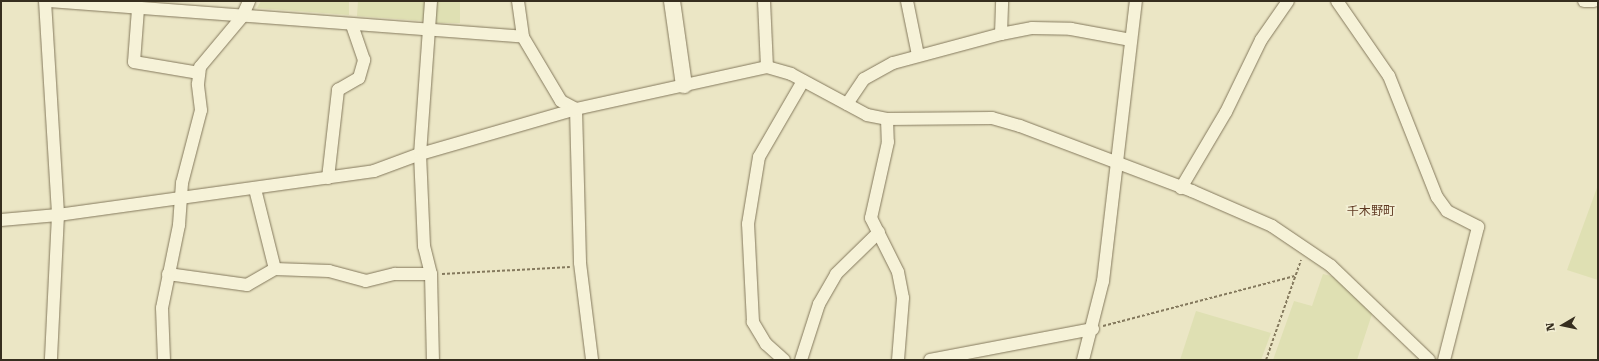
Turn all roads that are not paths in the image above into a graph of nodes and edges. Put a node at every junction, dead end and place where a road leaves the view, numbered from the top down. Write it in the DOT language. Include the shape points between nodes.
graph roads {
  1 [pos="45,1"];
  2 [pos="49,1"];
  3 [pos="249,1"];
  4 [pos="431,1"];
  5 [pos="518,1"];
  6 [pos="672,1"];
  7 [pos="764,1"];
  8 [pos="907,1"];
  9 [pos="1002,1"];
  10 [pos="1136,1"];
  11 [pos="1288,1"];
  12 [pos="1337,1"];
  13 [pos="1584,1"];
  14 [pos="1594,1"];
  15 [pos="138,9"];
  16 [pos="242,17"];
  17 [pos="352,25"];
  18 [pos="429,31"];
  19 [pos="1001,34"];
  20 [pos="522,37"];
  21 [pos="1131,40"];
  22 [pos="918,55"];
  23 [pos="767,67"];
  24 [pos="199,73"];
  25 [pos="803,82"];
  26 [pos="684,85"];
  27 [pos="847,104"];
  28 [pos="576,109"];
  29 [pos="887,119"];
  30 [pos="420,154"];
  31 [pos="1117,165"];
  32 [pos="328,178"];
  33 [pos="1181,188"];
  34 [pos="255,189"];
  35 [pos="179,200"];
  36 [pos="58,216"];
  37 [pos="1,220"];
  38 [pos="879,232"];
  39 [pos="275,269"];
  40 [pos="168,274"];
  41 [pos="431,274"];
  42 [pos="1093,329"];
  43 [pos="51,360"];
  44 [pos="164,360"];
  45 [pos="433,360"];
  46 [pos="592,360"];
  47 [pos="784,360"];
  48 [pos="801,360"];
  49 [pos="898,360"];
  50 [pos="930,360"];
  51 [pos="1083,360"];
  52 [pos="1429,360"];
  53 [pos="1444,360"];
  1 -- 36 [label="street"];
  2 -- 15 [label="street"];
  3 -- 16 [label="street"];
  4 -- 18 [label="street"];
  5 -- 20 [label="street"];
  6 -- 26 [label="street"];
  7 -- 23 [label="street"];
  8 -- 22 [label="street"];
  9 -- 19 [label="street"];
  10 -- 21 [label="street"];
  11 -- 33 [label="street" via="1261,40 1226,112"];
  12 -- 53 [label="street" via="1389,76 1437,197 1447,211 1478,227"];
  13 -- 14 [label="street"];
  15 -- 16 [label="street"];
  15 -- 24 [label="street" via="134,62"];
  16 -- 17 [label="street"];
  16 -- 24 [label="street"];
  17 -- 18 [label="street"];
  17 -- 32 [label="street" via="364,60 359,78 338,90"];
  18 -- 20 [label="street"];
  18 -- 30 [label="street"];
  19 -- 21 [label="street" via="1032,28 1071,30"];
  19 -- 22 [label="street"];
  20 -- 28 [label="street" via="561,101"];
  21 -- 31 [label="street"];
  22 -- 27 [label="street" via="893,63 864,79"];
  23 -- 25 [label="street" via="791,74"];
  23 -- 26 [label="street"];
  24 -- 35 [label="street" via="201,110"];
  25 -- 27 [label="street"];
  25 -- 47 [label="street" via="759,157 748,224 753,322 766,344"];
  26 -- 28 [label="street"];
  27 -- 29 [label="street" via="868,115"];
  28 -- 30 [label="street"];
  28 -- 46 [label="street" via="580,266"];
  29 -- 31 [label="street" via="992,118"];
  29 -- 38 [label="street" via="888,142 871,205 871,218"];
  30 -- 32 [label="street" via="374,171"];
  30 -- 41 [label="street" via="424,246"];
  31 -- 33 [label="street"];
  31 -- 42 [label="street" via="1104,281"];
  32 -- 34 [label="street"];
  33 -- 52 [label="street" via="1272,226 1306,248 1331,266"];
  34 -- 35 [label="street"];
  34 -- 39 [label="street"];
  35 -- 36 [label="street"];
  35 -- 40 [label="street" via="179,225"];
  36 -- 37 [label="street"];
  36 -- 43 [label="street"];
  38 -- 48 [label="street" via="836,274 819,304"];
  38 -- 49 [label="street" via="898,272 903,298"];
  39 -- 40 [label="street" via="247,286"];
  39 -- 41 [label="street" via="329,271 366,280 395,274"];
  40 -- 44 [label="street" via="162,308"];
  41 -- 45 [label="street"];
  42 -- 50 [label="street"];
  42 -- 51 [label="street"];
}
